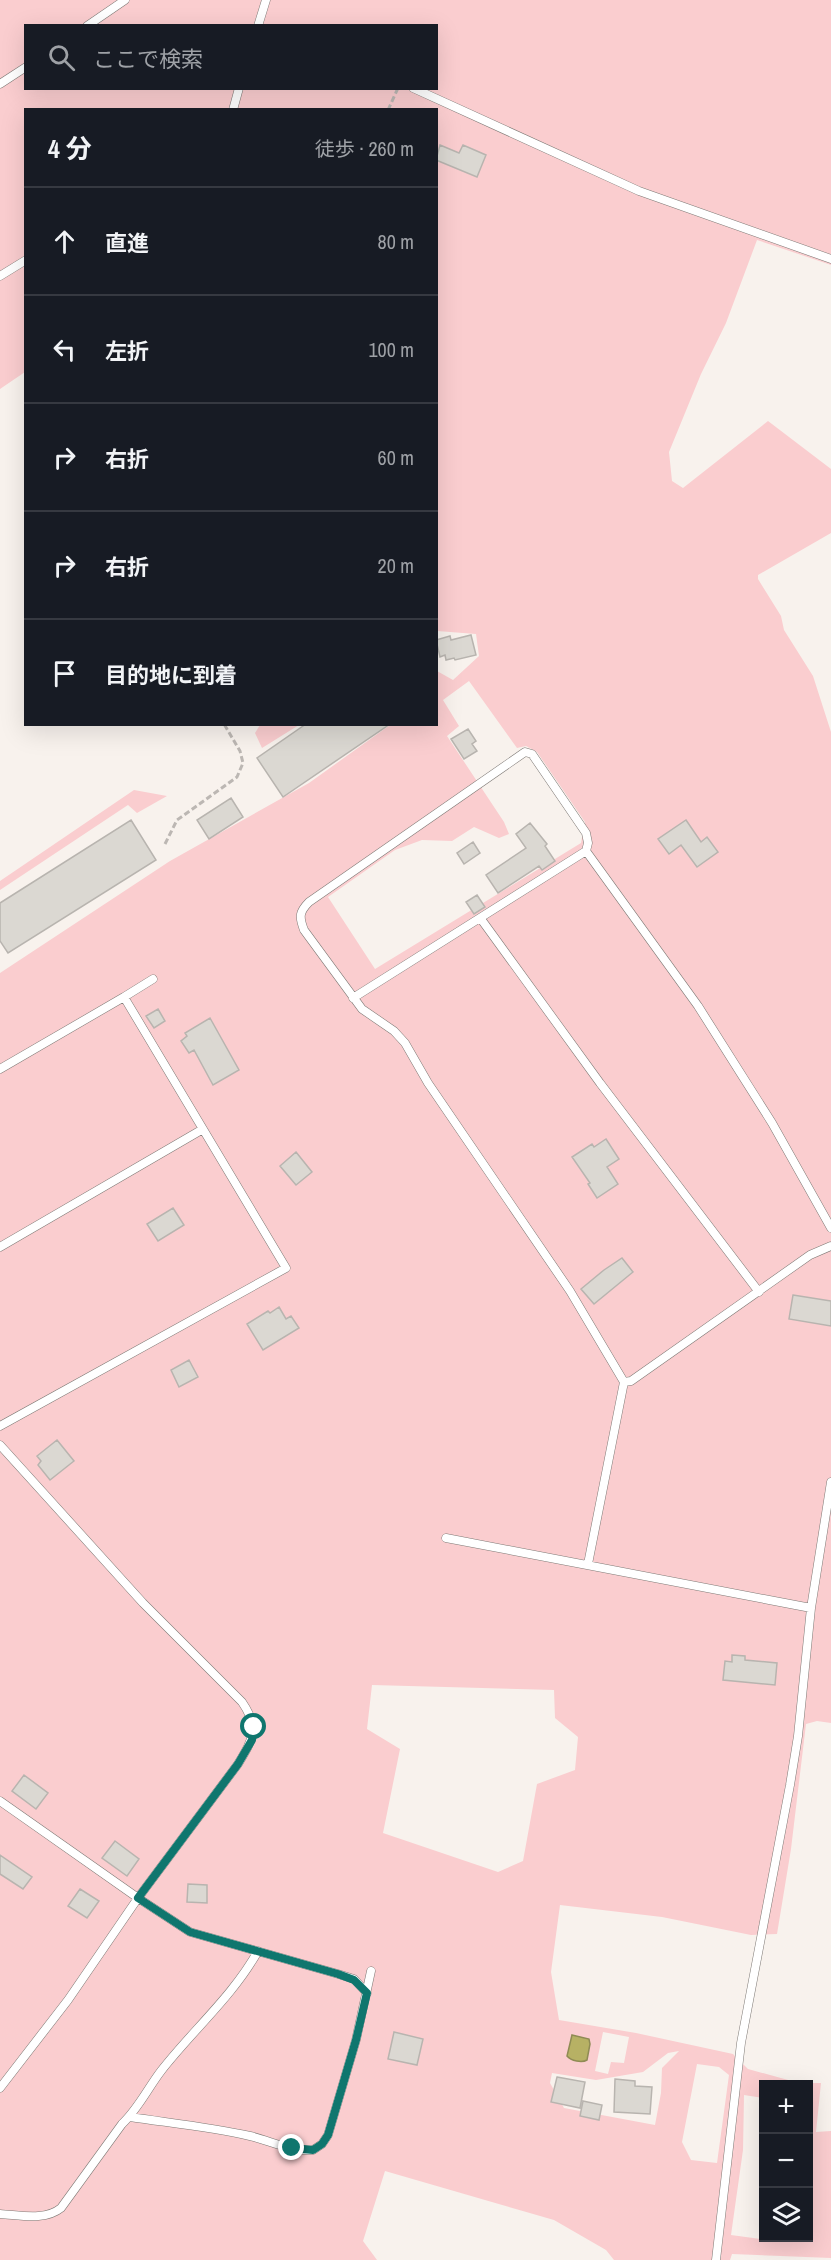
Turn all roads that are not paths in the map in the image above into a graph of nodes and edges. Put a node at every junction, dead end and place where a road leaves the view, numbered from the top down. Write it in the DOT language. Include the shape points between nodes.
graph roads {
  1 [pos="125,0"];
  2 [pos="266,0"];
  3 [pos="90,24"];
  4 [pos="259,24"];
  5 [pos="24,68"];
  6 [pos="2,80"];
  7 [pos="238,90"];
  8 [pos="417,90"];
  9 [pos="234,108"];
  10 [pos="831,259"];
  11 [pos="24,261"];
  12 [pos="0,276"];
  13 [pos="586,852"];
  14 [pos="481,919"];
  15 [pos="153,979"];
  16 [pos="124,997"];
  17 [pos="352,998"];
  18 [pos="0,1069"];
  19 [pos="203,1129"];
  20 [pos="831,1228"];
  21 [pos="0,1246"];
  22 [pos="831,1246"];
  23 [pos="759,1292"];
  24 [pos="624,1382"];
  25 [pos="0,1426"];
  26 [pos="0,1444"];
  27 [pos="831,1482"];
  28 [pos="446,1538"];
  29 [pos="588,1564"];
  30 [pos="811,1608"];
  31 [pos="0,1801"];
  32 [pos="138,1898"];
  33 [pos="258,1951"];
  34 [pos="371,1971"];
  35 [pos="367,1993"];
  36 [pos="0,2088"];
  37 [pos="130,2116"];
  38 [pos="0,2214"];
  39 [pos="716,2260"];
  1 -- 3 [label="lane"];
  2 -- 4 [label="lane"];
  5 -- 6 [label="lane"];
  7 -- 9 [label="lane"];
  8 -- 10 [label="lane" via="639,191"];
  11 -- 12 [label="lane"];
  13 -- 14 [label="lane"];
  13 -- 17 [label="lane" via="586,833 532,754 525,752 301,910 299,918 304,930"];
  13 -- 20 [label="lane" via="698,1006 772,1123"];
  14 -- 17 [label="lane"];
  14 -- 23 [label="lane"];
  15 -- 16 [label="lane"];
  16 -- 18 [label="lane"];
  16 -- 19 [label="lane"];
  17 -- 24 [label="lane" via="405,1043 428,1083 570,1291"];
  19 -- 21 [label="lane"];
  19 -- 25 [label="lane" via="286,1268"];
  22 -- 23 [label="lane" via="810,1255"];
  23 -- 24 [label="lane" via="631,1381"];
  24 -- 29 [label="lane"];
  26 -- 32 [label="lane" via="143,1603 242,1701 254,1727 252,1740 238,1764"];
  27 -- 30 [label="lane"];
  28 -- 29 [label="lane"];
  29 -- 30 [label="lane"];
  30 -- 39 [label="lane" via="798,1736 741,2043"];
  31 -- 32 [label="lane"];
  32 -- 33 [label="lane" via="190,1932"];
  32 -- 36 [label="lane" via="68,2000"];
  33 -- 35 [label="lane" via="354,1980"];
  33 -- 37 [label="lane" via="245,1974 160,2072"];
  34 -- 35 [label="lane"];
  35 -- 37 [label="lane" via="328,2135 313,2150"];
  37 -- 38 [label="lane" via="53,2215"];
}
